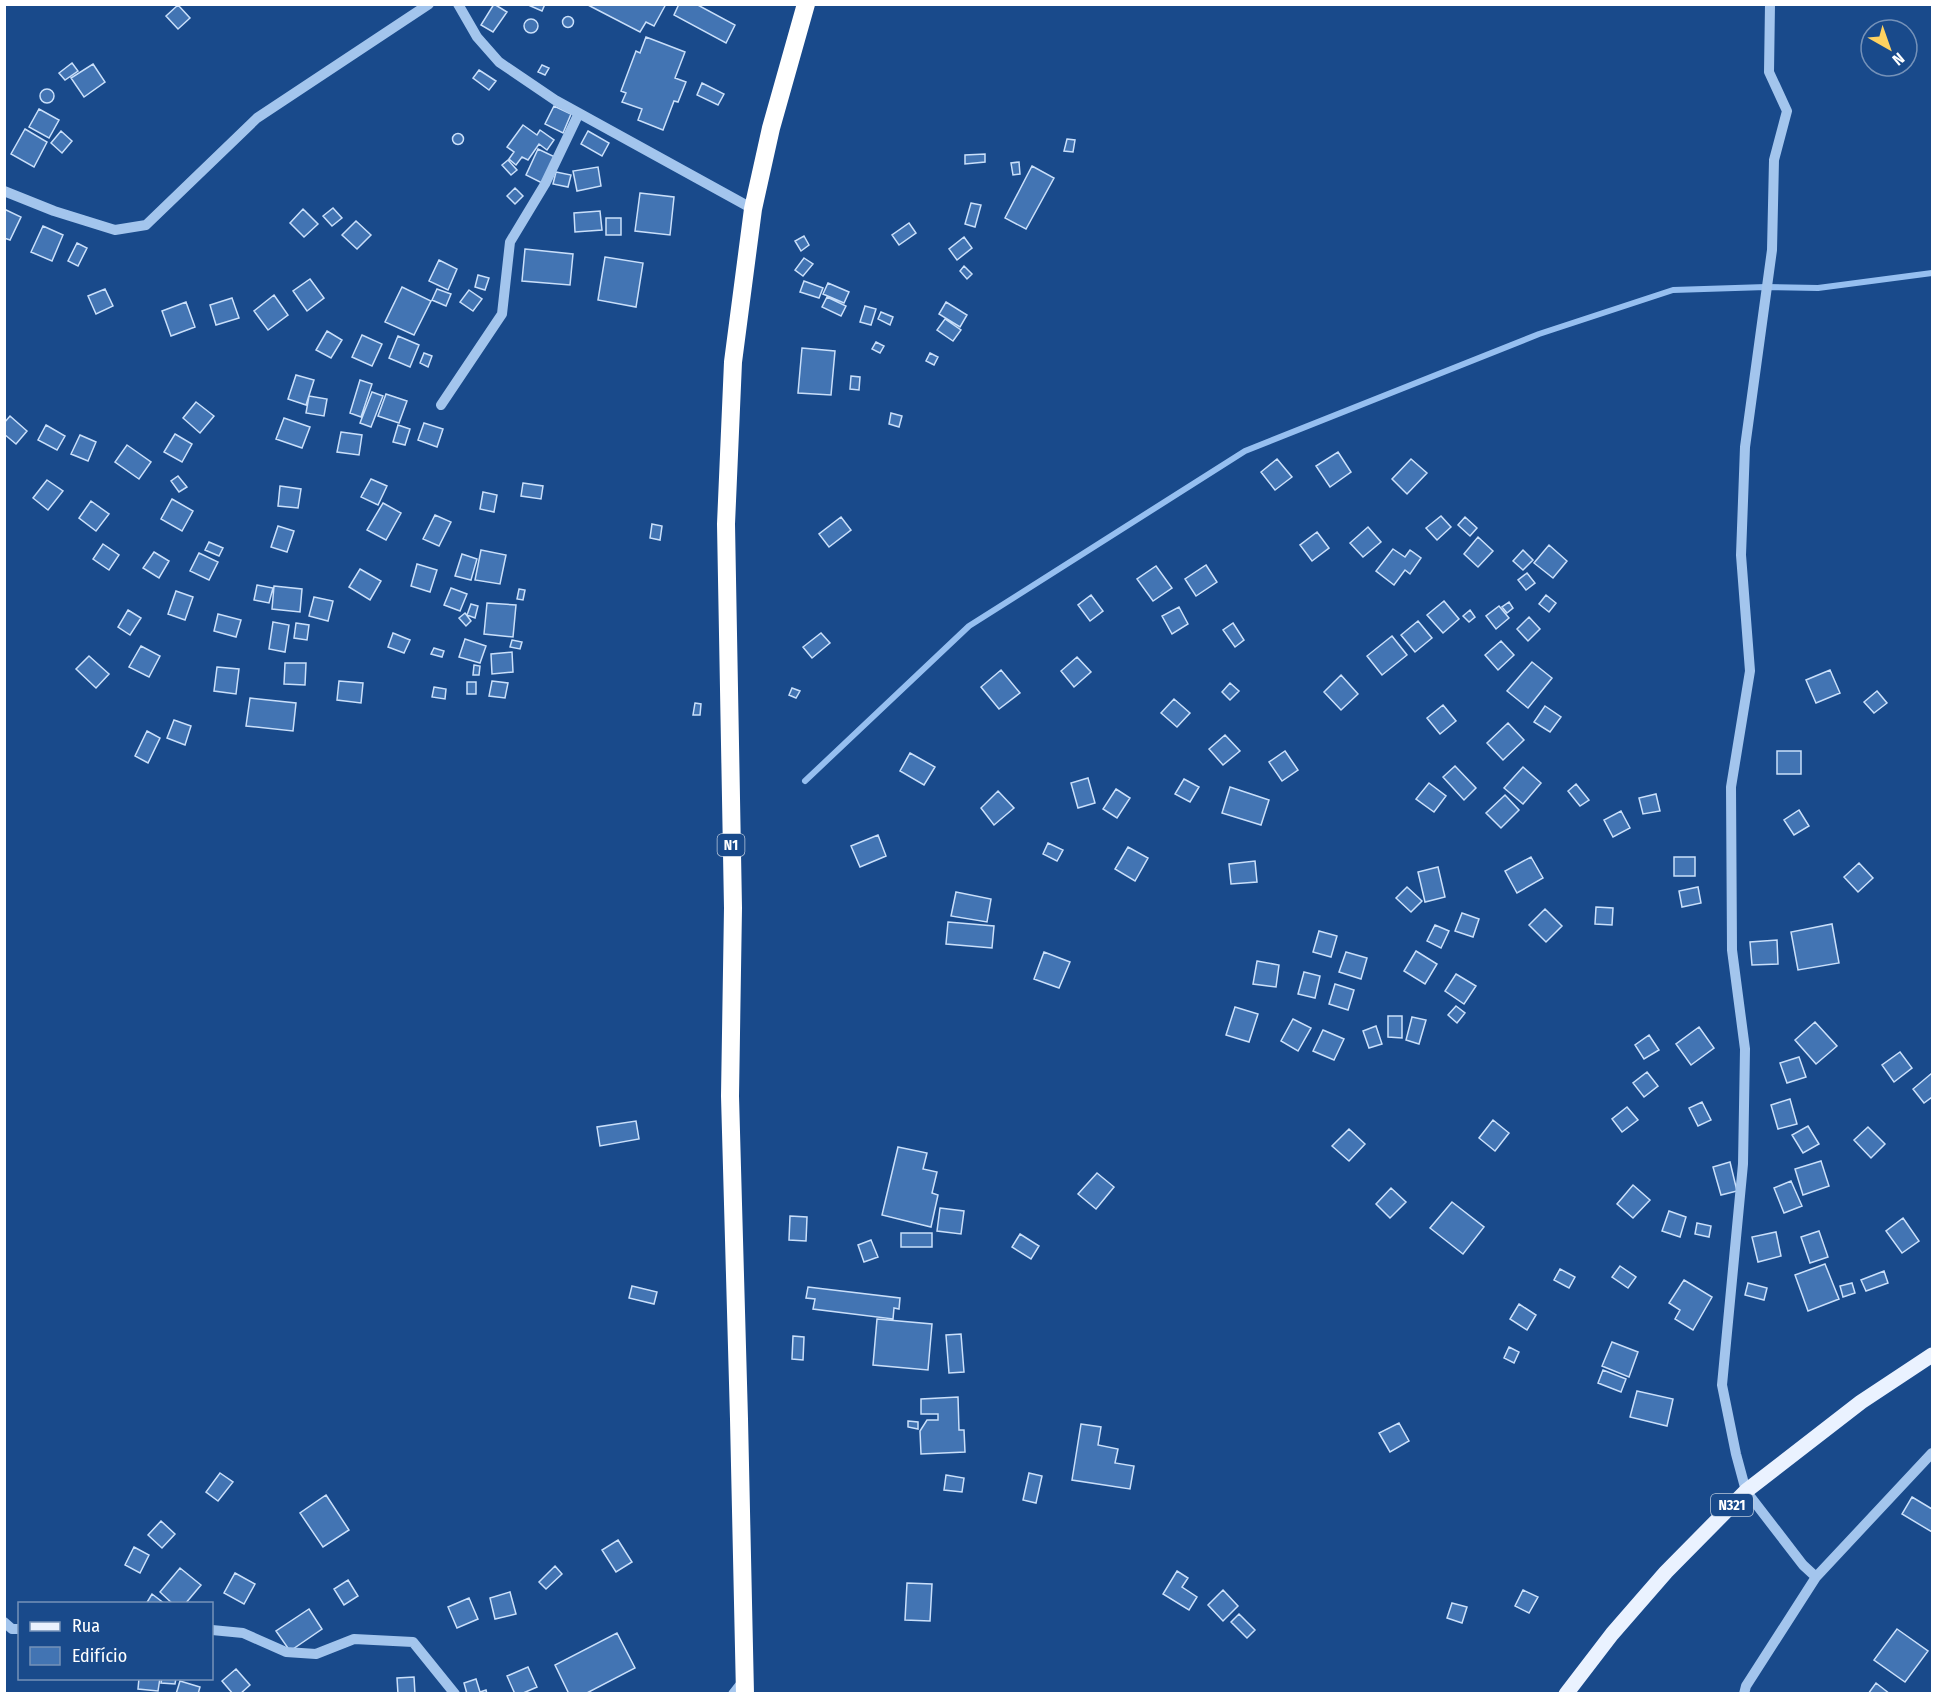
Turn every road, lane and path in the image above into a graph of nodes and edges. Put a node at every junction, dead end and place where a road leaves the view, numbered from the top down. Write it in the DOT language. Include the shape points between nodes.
graph roads {
  1 [pos="429,4"];
  2 [pos="458,4"];
  3 [pos="806,4"];
  4 [pos="1770,4"];
  5 [pos="579,113"];
  6 [pos="4,191"];
  7 [pos="753,209"];
  8 [pos="441,405"];
  9 [pos="1932,1355"];
  10 [pos="1932,1452"];
  11 [pos="1746,1491"];
  12 [pos="1816,1577"];
  13 [pos="4,1622"];
  14 [pos="18,1629"];
  15 [pos="213,1630"];
  16 [pos="741,1689"];
  17 [pos="455,1694"];
  18 [pos="1566,1694"];
  19 [pos="1744,1694"];
  1 -- 6 [label="street" via="256,118 146,225 115,230 54,212"];
  2 -- 5 [label="street" via="477,37 499,62"];
  3 -- 7 [label="highway, N1"];
  4 -- 11 [label="street" via="1769,72 1787,111 1774,160 1773,250 1745,447 1741,555 1750,671 1731,788 1732,950 1745,1049 1743,1164 1722,1385"];
  5 -- 7 [label="street"];
  5 -- 8 [label="street" via="545,184 510,243 502,314"];
  7 -- 16 [label="highway, N1" via="733,362 726,524 733,908 730,1096 739,1419"];
  9 -- 11 [label="main road, N321" via="1861,1402"];
  10 -- 12 [label="street"];
  11 -- 12 [label="street"];
  11 -- 18 [label="main road, N321" via="1666,1572"];
  12 -- 19 [label="street"];
  13 -- 14 [label="street"];
  15 -- 17 [label="street" via="243,1632 286,1652 316,1654 354,1639 413,1641"];
}
